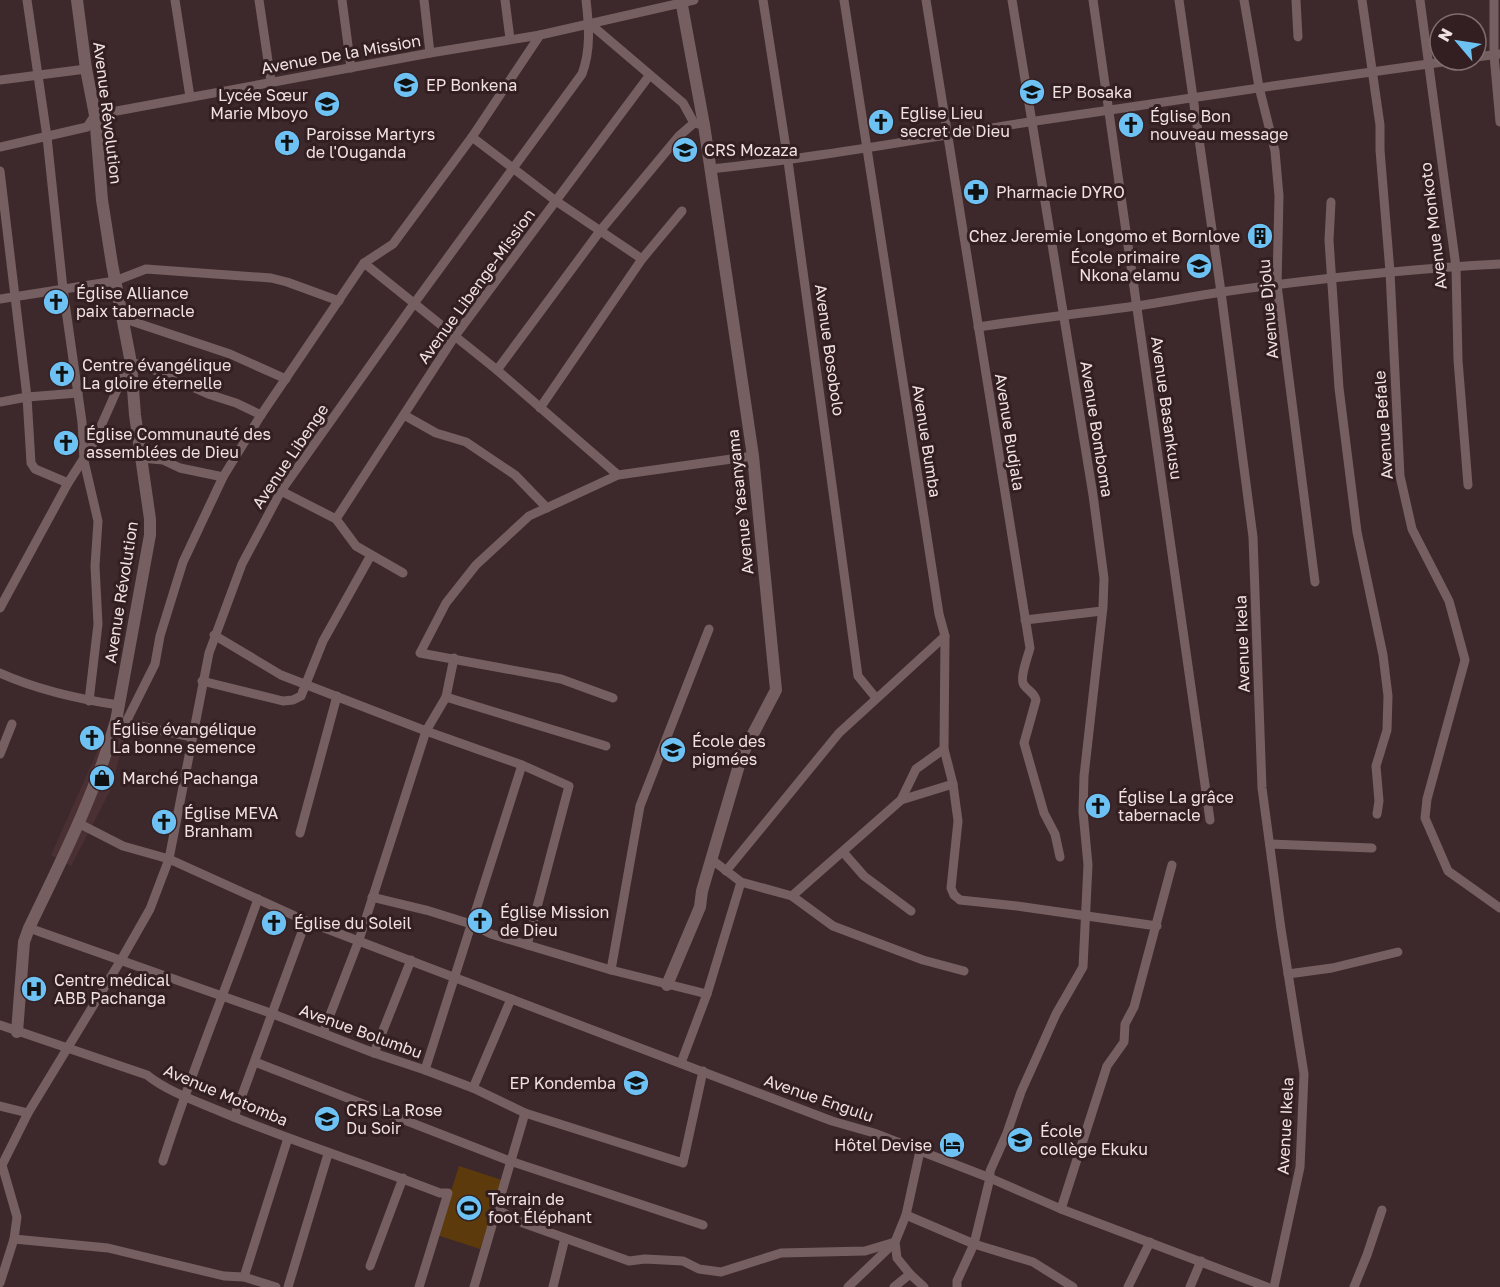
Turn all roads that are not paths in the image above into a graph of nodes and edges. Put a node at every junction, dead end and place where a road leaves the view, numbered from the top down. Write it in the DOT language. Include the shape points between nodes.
graph roads {
  1 [pos="27,0"];
  2 [pos="77,0"];
  3 [pos="175,0"];
  4 [pos="259,0"];
  5 [pos="342,0"];
  6 [pos="424,0"];
  7 [pos="505,0"];
  8 [pos="586,0"];
  9 [pos="694,0"];
  10 [pos="763,0"];
  11 [pos="844,0"];
  12 [pos="926,0"];
  13 [pos="1012,0"];
  14 [pos="1093,0"];
  15 [pos="1179,0"];
  16 [pos="1244,0"];
  17 [pos="1296,0"];
  18 [pos="1362,0"];
  19 [pos="1420,0"];
  20 [pos="1494,0"];
  21 [pos="681,1"];
  22 [pos="589,23"];
  23 [pos="540,35"];
  24 [pos="1298,37"];
  25 [pos="510,39"];
  26 [pos="430,53"];
  27 [pos="1497,54"];
  28 [pos="1427,64"];
  29 [pos="351,68"];
  30 [pos="86,69"];
  31 [pos="1371,72"];
  32 [pos="37,76"];
  33 [pos="649,76"];
  34 [pos="0,80"];
  35 [pos="271,81"];
  36 [pos="1259,87"];
  37 [pos="190,97"];
  38 [pos="1192,98"];
  39 [pos="1109,110"];
  40 [pos="95,115"];
  41 [pos="1031,121"];
  42 [pos="1500,122"];
  43 [pos="699,124"];
  44 [pos="947,135"];
  45 [pos="47,137"];
  46 [pos="472,138"];
  47 [pos="867,146"];
  48 [pos="0,147"];
  49 [pos="788,161"];
  50 [pos="513,169"];
  51 [pos="710,169"];
  52 [pos="0,171"];
  53 [pos="556,201"];
  54 [pos="1331,202"];
  55 [pos="682,211"];
  56 [pos="600,231"];
  57 [pos="642,259"];
  58 [pos="364,263"];
  59 [pos="1500,264"];
  60 [pos="1456,267"];
  61 [pos="1390,272"];
  62 [pos="1333,278"];
  63 [pos="115,281"];
  64 [pos="1277,285"];
  65 [pos="63,289"];
  66 [pos="1221,292"];
  67 [pos="15,298"];
  68 [pos="0,299"];
  69 [pos="339,301"];
  70 [pos="413,305"];
  71 [pos="1138,306"];
  72 [pos="1063,315"];
  73 [pos="122,318"];
  74 [pos="978,327"];
  75 [pos="455,336"];
  76 [pos="131,363"];
  77 [pos="497,370"];
  78 [pos="286,379"];
  79 [pos="78,393"];
  80 [pos="27,398"];
  81 [pos="0,402"];
  82 [pos="540,408"];
  83 [pos="261,415"];
  84 [pos="404,415"];
  85 [pos="753,456"];
  86 [pos="141,458"];
  87 [pos="84,460"];
  88 [pos="618,475"];
  89 [pos="223,477"];
  90 [pos="68,483"];
  91 [pos="1468,485"];
  92 [pos="281,491"];
  93 [pos="547,508"];
  94 [pos="336,519"];
  95 [pos="371,555"];
  96 [pos="404,573"];
  97 [pos="1315,582"];
  98 [pos="0,608"];
  99 [pos="1102,611"];
  100 [pos="1025,620"];
  101 [pos="709,629"];
  102 [pos="214,635"];
  103 [pos="945,636"];
  104 [pos="454,658"];
  105 [pos="0,673"];
  106 [pos="202,681"];
  107 [pos="307,684"];
  108 [pos="337,696"];
  109 [pos="446,697"];
  110 [pos="613,698"];
  111 [pos="876,698"];
  112 [pos="89,701"];
  113 [pos="119,705"];
  114 [pos="121,722"];
  115 [pos="12,724"];
  116 [pos="426,731"];
  117 [pos="192,737"];
  118 [pos="606,747"];
  119 [pos="944,749"];
  120 [pos="0,754"];
  121 [pos="522,765"];
  122 [pos="953,784"];
  123 [pos="901,800"];
  124 [pos="1377,814"];
  125 [pos="1210,820"];
  126 [pos="80,824"];
  127 [pos="300,833"];
  128 [pos="1270,844"];
  129 [pos="1372,848"];
  130 [pos="843,852"];
  131 [pos="1060,857"];
  132 [pos="169,859"];
  133 [pos="711,859"];
  134 [pos="1172,865"];
  135 [pos="726,871"];
  136 [pos="741,882"];
  137 [pos="792,896"];
  138 [pos="372,897"];
  139 [pos="258,899"];
  140 [pos="1500,908"];
  141 [pos="911,911"];
  142 [pos="1086,917"];
  143 [pos="306,921"];
  144 [pos="471,924"];
  145 [pos="1157,926"];
  146 [pos="28,928"];
  147 [pos="359,940"];
  148 [pos="527,945"];
  149 [pos="1398,952"];
  150 [pos="121,960"];
  151 [pos="411,960"];
  152 [pos="610,970"];
  153 [pos="964,970"];
  154 [pos="1288,974"];
  155 [pos="455,977"];
  156 [pos="667,985"];
  157 [pos="707,994"];
  158 [pos="223,996"];
  159 [pos="511,999"];
  160 [pos="273,1014"];
  161 [pos="0,1025"];
  162 [pos="17,1032"];
  163 [pos="323,1033"];
  164 [pos="67,1049"];
  165 [pos="374,1053"];
  166 [pos="255,1062"];
  167 [pos="681,1063"];
  168 [pos="425,1070"];
  169 [pos="703,1071"];
  170 [pos="473,1088"];
  171 [pos="184,1095"];
  172 [pos="0,1106"];
  173 [pos="28,1113"];
  174 [pos="525,1113"];
  175 [pos="234,1117"];
  176 [pos="288,1138"];
  177 [pos="920,1151"];
  178 [pos="328,1154"];
  179 [pos="163,1161"];
  180 [pos="510,1161"];
  181 [pos="1,1165"];
  182 [pos="403,1178"];
  183 [pos="990,1178"];
  184 [pos="496,1209"];
  185 [pos="1061,1209"];
  186 [pos="1382,1210"];
  187 [pos="906,1215"];
  188 [pos="703,1225"];
  189 [pos="565,1238"];
  190 [pos="14,1239"];
  191 [pos="895,1242"];
  192 [pos="1150,1242"];
  193 [pos="974,1244"];
  194 [pos="1201,1261"];
  195 [pos="370,1266"];
  196 [pos="910,1274"];
  197 [pos="224,1276"];
  198 [pos="244,1277"];
  199 [pos="0,1283"];
  200 [pos="221,1287"];
  201 [pos="276,1287"];
  202 [pos="288,1287"];
  203 [pos="419,1287"];
  204 [pos="474,1287"];
  205 [pos="553,1287"];
  206 [pos="848,1287"];
  207 [pos="894,1287"];
  208 [pos="924,1287"];
  209 [pos="957,1287"];
  210 [pos="1073,1287"];
  211 [pos="1128,1287"];
  212 [pos="1190,1287"];
  213 [pos="1267,1287"];
  214 [pos="1354,1287"];
  1 -- 32 [label="street"];
  2 -- 30 [label="street, Avenue Révolution"];
  3 -- 37 [label="street"];
  4 -- 35 [label="street"];
  5 -- 29 [label="street"];
  6 -- 26 [label="street"];
  7 -- 25 [label="street"];
  8 -- 22 [label="street, Avenue Libenge"];
  9 -- 21 [label="street, Avenue De la Mission"];
  10 -- 49 [label="street, Avenue Bosobolo"];
  11 -- 47 [label="street, Avenue Bumba"];
  12 -- 44 [label="street, Avenue Budjala"];
  13 -- 41 [label="street, Avenue Bomboma"];
  14 -- 39 [label="street, Avenue Basankusu"];
  15 -- 38 [label="street, Avenue Ikela"];
  16 -- 36 [label="street, Avenue Djolu"];
  17 -- 24 [label="street"];
  18 -- 31 [label="street, Avenue Befale"];
  19 -- 28 [label="street, Avenue Monkoto"];
  20 -- 27 [label="street"];
  21 -- 22 [label="street, Avenue De la Mission"];
  21 -- 43 [label="street, Avenue Yasanyama"];
  22 -- 23 [label="street, Avenue De la Mission"];
  22 -- 33 [label="street"];
  22 -- 50 [label="street, Avenue Libenge" via="588,59 582,74"];
  23 -- 25 [label="street, Avenue De la Mission"];
  23 -- 46 [label="street"];
  25 -- 26 [label="street, Avenue De la Mission"];
  26 -- 29 [label="street, Avenue De la Mission"];
  27 -- 42 [label="street"];
  28 -- 31 [label="street"];
  28 -- 60 [label="street, Avenue Monkoto"];
  29 -- 35 [label="street, Avenue De la Mission"];
  30 -- 32 [label="street"];
  30 -- 40 [label="street, Avenue Révolution"];
  31 -- 36 [label="street"];
  31 -- 61 [label="street, Avenue Befale" via="1380,125"];
  32 -- 34 [label="street"];
  32 -- 45 [label="street"];
  33 -- 43 [label="street" via="683,103"];
  33 -- 53 [label="street, Avenue Libenge-Mission"];
  35 -- 37 [label="street, Avenue De la Mission"];
  36 -- 38 [label="street"];
  36 -- 64 [label="street, Avenue Djolu" via="1275,151 1279,196"];
  37 -- 40 [label="street, Avenue De la Mission"];
  38 -- 39 [label="street"];
  38 -- 66 [label="street, Avenue Ikela"];
  39 -- 41 [label="street"];
  39 -- 71 [label="street, Avenue Basankusu"];
  40 -- 45 [label="street, Avenue De la Mission" via="87,127"];
  40 -- 63 [label="street, Avenue Révolution" via="102,200"];
  41 -- 44 [label="street"];
  41 -- 72 [label="street, Avenue Bomboma"];
  43 -- 51 [label="street, Avenue Yasanyama"];
  43 -- 56 [label="street" via="679,136"];
  44 -- 47 [label="street"];
  44 -- 74 [label="street, Avenue Budjala"];
  45 -- 48 [label="street, Avenue De la Mission"];
  45 -- 65 [label="street"];
  46 -- 50 [label="street"];
  46 -- 58 [label="street" via="393,244"];
  47 -- 49 [label="street"];
  47 -- 103 [label="street, Avenue Bumba"];
  49 -- 51 [label="street"];
  49 -- 111 [label="street, Avenue Bosobolo" via="858,676"];
  50 -- 53 [label="street"];
  50 -- 70 [label="street, Avenue Libenge"];
  51 -- 85 [label="street, Avenue Yasanyama"];
  52 -- 67 [label="street"];
  53 -- 56 [label="street"];
  53 -- 75 [label="street, Avenue Libenge-Mission"];
  54 -- 62 [label="street"];
  55 -- 57 [label="street"];
  56 -- 57 [label="street"];
  56 -- 77 [label="street"];
  57 -- 82 [label="street"];
  58 -- 69 [label="street"];
  58 -- 70 [label="street"];
  59 -- 60 [label="street"];
  60 -- 61 [label="street"];
  60 -- 91 [label="street, Avenue Monkoto" via="1458,360"];
  61 -- 62 [label="street"];
  61 -- 140 [label="street, Avenue Befale" via="1400,476 1412,529 1449,601 1465,660 1425,818 1448,871"];
  62 -- 64 [label="street"];
  62 -- 124 [label="street" via="1339,388 1358,532 1388,696 1387,730 1376,766"];
  63 -- 65 [label="street"];
  63 -- 69 [label="street" via="146,269 271,278"];
  63 -- 73 [label="street, Avenue Révolution"];
  64 -- 66 [label="street"];
  64 -- 97 [label="street, Avenue Djolu"];
  65 -- 67 [label="street"];
  65 -- 79 [label="street"];
  66 -- 71 [label="street"];
  66 -- 128 [label="street, Avenue Ikela" via="1253,537 1262,788"];
  67 -- 68 [label="street"];
  67 -- 80 [label="street"];
  69 -- 78 [label="street"];
  70 -- 75 [label="street"];
  70 -- 92 [label="street, Avenue Libenge"];
  71 -- 72 [label="street"];
  71 -- 125 [label="street, Avenue Basankusu"];
  72 -- 74 [label="street"];
  72 -- 99 [label="street, Avenue Bomboma" via="1104,578"];
  73 -- 76 [label="street, Avenue Révolution"];
  73 -- 78 [label="street" via="230,354"];
  74 -- 100 [label="street, Avenue Budjala"];
  75 -- 77 [label="street"];
  75 -- 84 [label="street, Avenue Libenge-Mission"];
  76 -- 83 [label="street"];
  76 -- 86 [label="street, Avenue Révolution"];
  76 -- 87 [label="street"];
  77 -- 82 [label="street"];
  78 -- 83 [label="street"];
  79 -- 80 [label="street"];
  79 -- 87 [label="street"];
  80 -- 81 [label="street"];
  80 -- 90 [label="street" via="31,463 35,469"];
  82 -- 88 [label="street"];
  83 -- 89 [label="street"];
  84 -- 93 [label="street" via="436,433 466,441 515,475"];
  84 -- 94 [label="street, Avenue Libenge-Mission"];
  85 -- 88 [label="street"];
  85 -- 133 [label="street, Avenue Yasanyama" via="776,690 742,755"];
  86 -- 89 [label="street" via="163,460 180,468"];
  86 -- 113 [label="street, Avenue Révolution" via="150,535"];
  87 -- 90 [label="street"];
  87 -- 112 [label="street" via="99,521 95,566 98,624"];
  88 -- 93 [label="street"];
  89 -- 114 [label="street" via="183,562 155,664"];
  90 -- 98 [label="street"];
  92 -- 94 [label="street"];
  92 -- 102 [label="street, Avenue Libenge" via="242,564"];
  93 -- 104 [label="street" via="529,516 476,565 446,603 420,653"];
  94 -- 95 [label="street" via="356,546"];
  95 -- 96 [label="street"];
  95 -- 107 [label="street" via="323,641"];
  99 -- 100 [label="street"];
  99 -- 142 [label="street, Avenue Bomboma" via="1083,776 1088,865"];
  100 -- 131 [label="street, Avenue Budjala" via="1030,648 1022,680 1036,700 1024,743"];
  101 -- 152 [label="street" via="640,806"];
  102 -- 106 [label="street, Avenue Libenge"];
  102 -- 107 [label="street" via="281,675"];
  103 -- 111 [label="street"];
  103 -- 119 [label="street, Avenue Bumba"];
  104 -- 109 [label="street"];
  104 -- 110 [label="street" via="561,679"];
  105 -- 112 [label="street" via="36,688"];
  106 -- 107 [label="street" via="283,701 301,696"];
  106 -- 117 [label="street, Avenue Libenge"];
  107 -- 108 [label="street"];
  108 -- 116 [label="street"];
  108 -- 127 [label="street"];
  109 -- 116 [label="street"];
  109 -- 118 [label="street"];
  111 -- 135 [label="street" via="839,733"];
  112 -- 113 [label="street"];
  113 -- 114 [label="street, Avenue Révolution"];
  114 -- 117 [label="street"];
  114 -- 126 [label="street, Avenue Révolution"];
  115 -- 120 [label="street"];
  116 -- 121 [label="street"];
  116 -- 138 [label="street"];
  117 -- 132 [label="street, Avenue Libenge"];
  119 -- 122 [label="street, Avenue Bumba"];
  119 -- 123 [label="street" via="916,769"];
  121 -- 144 [label="street"];
  121 -- 148 [label="street" via="568,786"];
  122 -- 123 [label="street"];
  122 -- 142 [label="street, Avenue Bumba" via="958,821 951,888 954,895 960,900"];
  123 -- 130 [label="street"];
  126 -- 132 [label="street, Avenue Engulu" via="123,846"];
  126 -- 146 [label="street, Avenue Révolution"];
  128 -- 129 [label="street"];
  128 -- 154 [label="street, Avenue Ikela"];
  130 -- 137 [label="street"];
  130 -- 141 [label="street" via="864,876"];
  132 -- 139 [label="street, Avenue Engulu"];
  132 -- 150 [label="street, Avenue Libenge" via="150,909"];
  133 -- 135 [label="street"];
  133 -- 156 [label="street, Avenue Yasanyama" via="700,907"];
  134 -- 145 [label="street"];
  135 -- 136 [label="street"];
  136 -- 137 [label="street"];
  136 -- 157 [label="street"];
  137 -- 153 [label="street" via="833,926 923,960"];
  138 -- 144 [label="street"];
  138 -- 147 [label="street"];
  139 -- 143 [label="street, Avenue Engulu"];
  139 -- 158 [label="street"];
  142 -- 145 [label="street"];
  142 -- 183 [label="street, Avenue Bomboma" via="1083,967 1056,1014 1021,1092"];
  143 -- 147 [label="street, Avenue Engulu"];
  143 -- 160 [label="street"];
  144 -- 148 [label="street"];
  144 -- 155 [label="street"];
  145 -- 185 [label="street" via="1134,1007 1125,1024 1124,1042 1107,1066"];
  146 -- 150 [label="street, Avenue Bolumbu"];
  146 -- 162 [label="street, Avenue Révolution"];
  147 -- 151 [label="street, Avenue Engulu"];
  147 -- 163 [label="street"];
  148 -- 152 [label="street"];
  149 -- 154 [label="street"];
  150 -- 158 [label="street, Avenue Bolumbu"];
  150 -- 164 [label="street, Avenue Libenge"];
  151 -- 155 [label="street, Avenue Engulu"];
  151 -- 165 [label="street"];
  152 -- 156 [label="street"];
  154 -- 213 [label="street, Avenue Ikela" via="1304,1074 1300,1167"];
  155 -- 159 [label="street, Avenue Engulu"];
  155 -- 168 [label="street"];
  156 -- 157 [label="street"];
  157 -- 167 [label="street"];
  158 -- 160 [label="street, Avenue Bolumbu"];
  158 -- 171 [label="street"];
  159 -- 167 [label="street, Avenue Engulu"];
  159 -- 170 [label="street"];
  160 -- 163 [label="street, Avenue Bolumbu"];
  160 -- 166 [label="street"];
  161 -- 162 [label="street, Avenue Motomba"];
  162 -- 164 [label="street, Avenue Motomba"];
  163 -- 165 [label="street, Avenue Bolumbu"];
  164 -- 171 [label="street, Avenue Motomba" via="147,1075"];
  164 -- 173 [label="street, Avenue Libenge"];
  165 -- 168 [label="street, Avenue Bolumbu"];
  166 -- 175 [label="street"];
  166 -- 180 [label="street"];
  167 -- 169 [label="street, Avenue Engulu"];
  168 -- 170 [label="street, Avenue Bolumbu"];
  169 -- 174 [label="street, Avenue Bolumbu" via="682,1163"];
  169 -- 177 [label="street, Avenue Engulu"];
  170 -- 174 [label="street, Avenue Bolumbu"];
  171 -- 175 [label="street, Avenue Motomba"];
  171 -- 179 [label="street"];
  172 -- 173 [label="street"];
  173 -- 181 [label="street, Avenue Libenge"];
  174 -- 180 [label="street"];
  175 -- 176 [label="street, Avenue Motomba"];
  176 -- 178 [label="street, Avenue Motomba"];
  176 -- 198 [label="street"];
  177 -- 183 [label="street, Avenue Engulu"];
  177 -- 187 [label="street"];
  178 -- 182 [label="street, Avenue Motomba"];
  178 -- 202 [label="street"];
  180 -- 184 [label="street"];
  180 -- 188 [label="street"];
  181 -- 190 [label="street" via="17,1217"];
  182 -- 195 [label="street"];
  182 -- 203 [label="street, Avenue Motomba" via="448,1193"];
  183 -- 185 [label="street, Avenue Engulu"];
  183 -- 193 [label="street, Avenue Bomboma"];
  184 -- 189 [label="street"];
  184 -- 204 [label="street"];
  185 -- 192 [label="street, Avenue Engulu"];
  186 -- 214 [label="street"];
  187 -- 191 [label="street"];
  187 -- 193 [label="street"];
  189 -- 191 [label="street" via="629,1261 683,1261 699,1269 722,1272 781,1253 865,1251"];
  189 -- 205 [label="street"];
  190 -- 197 [label="street" via="108,1248"];
  190 -- 199 [label="street"];
  191 -- 196 [label="street" via="897,1258"];
  191 -- 206 [label="street"];
  192 -- 194 [label="street, Avenue Engulu"];
  192 -- 211 [label="street"];
  193 -- 209 [label="street, Avenue Bomboma"];
  193 -- 210 [label="street" via="1033,1262"];
  194 -- 212 [label="street"];
  194 -- 213 [label="street, Avenue Engulu"];
  196 -- 207 [label="street"];
  196 -- 208 [label="street"];
  197 -- 198 [label="street"];
  197 -- 200 [label="street"];
  198 -- 201 [label="street"];
}
